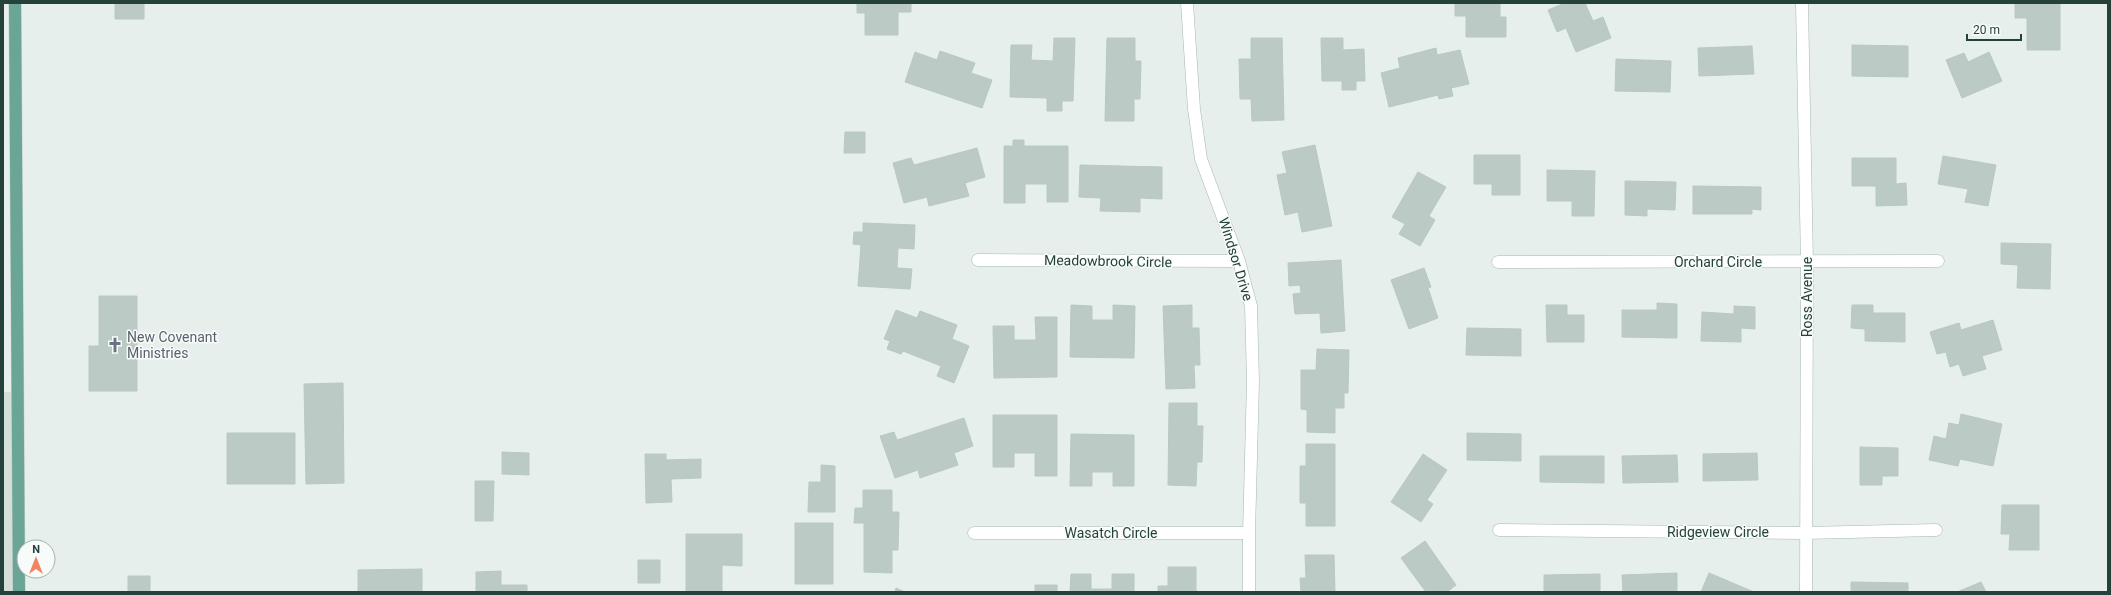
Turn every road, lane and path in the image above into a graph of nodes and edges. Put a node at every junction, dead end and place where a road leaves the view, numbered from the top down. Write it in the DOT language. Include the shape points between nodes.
graph roads {
  1 [pos="15,3"];
  2 [pos="1187,3"];
  3 [pos="1802,3"];
  4 [pos="978,260"];
  5 [pos="1239,261"];
  6 [pos="1938,261"];
  7 [pos="1498,262"];
  8 [pos="1807,262"];
  9 [pos="1499,530"];
  10 [pos="1936,530"];
  11 [pos="974,533"];
  12 [pos="1249,533"];
  13 [pos="1805,533"];
  14 [pos="19,592"];
  15 [pos="1249,592"];
  16 [pos="1806,592"];
  1 -- 14 [label="main road"];
  2 -- 5 [label="street, Windsor Drive" via="1194,109 1201,159"];
  3 -- 8 [label="street, Ross Avenue"];
  4 -- 5 [label="street, Meadowbrook Circle"];
  5 -- 12 [label="street, Windsor Drive" via="1251,306 1253,382"];
  6 -- 8 [label="street, Orchard Circle"];
  7 -- 8 [label="street, Orchard Circle"];
  8 -- 13 [label="street, Ross Avenue"];
  9 -- 13 [label="street, Ridgeview Circle"];
  10 -- 13 [label="street, Ridgeview Circle"];
  11 -- 12 [label="street, Wasatch Circle"];
  12 -- 15 [label="street, Windsor Drive"];
  13 -- 16 [label="street, Ross Avenue"];
}
